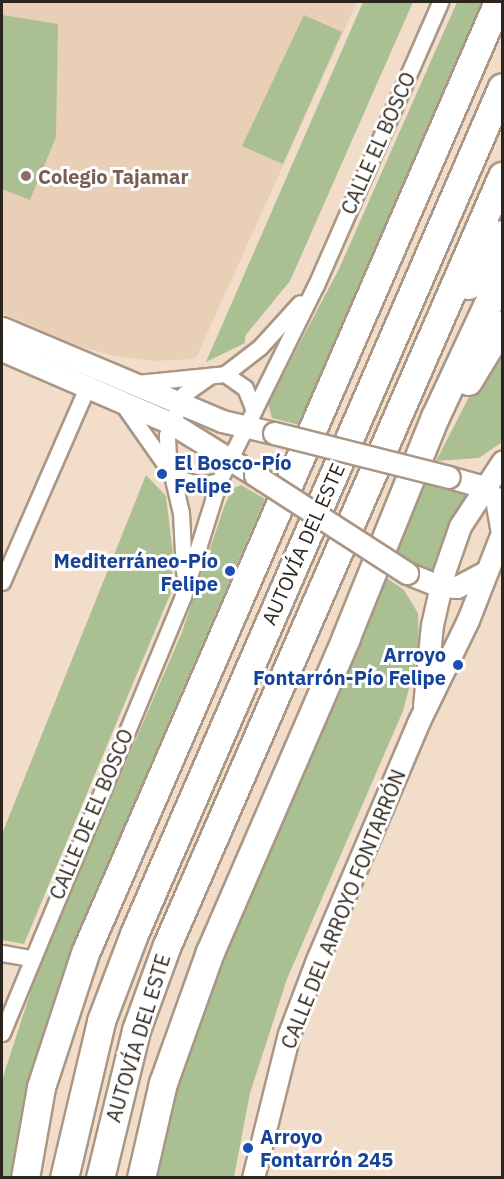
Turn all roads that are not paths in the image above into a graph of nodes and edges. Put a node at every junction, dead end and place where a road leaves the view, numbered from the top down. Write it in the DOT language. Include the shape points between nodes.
graph roads {
  1 [pos="440,2"];
  2 [pos="498,2"];
  3 [pos="502,87"];
  4 [pos="502,176"];
  5 [pos="502,234"];
  6 [pos="502,273"];
  7 [pos="315,285"];
  8 [pos="502,325"];
  9 [pos="436,326"];
  10 [pos="2,328"];
  11 [pos="2,350"];
  12 [pos="218,375"];
  13 [pos="132,383"];
  14 [pos="84,393"];
  15 [pos="122,403"];
  16 [pos="180,403"];
  17 [pos="250,419"];
  18 [pos="171,423"];
  19 [pos="232,458"];
  20 [pos="502,461"];
  21 [pos="174,477"];
  22 [pos="449,477"];
  23 [pos="219,481"];
  24 [pos="483,487"];
  25 [pos="393,525"];
  26 [pos="502,534"];
  27 [pos="485,572"];
  28 [pos="407,573"];
  29 [pos="2,582"];
  30 [pos="440,586"];
  31 [pos="183,596"];
  32 [pos="432,625"];
  33 [pos="423,712"];
  34 [pos="2,952"];
  35 [pos="30,958"];
  36 [pos="2,1034"];
  37 [pos="25,1178"];
  38 [pos="64,1178"];
  39 [pos="100,1178"];
  40 [pos="141,1178"];
  41 [pos="253,1178"];
  1 -- 7 [label="street, CALLE EL BOSCO"];
  2 -- 37 [label="highway" via="85,953 41,1087"];
  3 -- 38 [label="highway, AUTOVÍA DEL ESTE" via="134,934 101,1021"];
  4 -- 9 [label="highway, AUTOVÍA DEL ESTE"];
  5 -- 9 [label="highway"];
  6 -- 25 [label="highway" via="435,417"];
  7 -- 12 [label="street, CALLE EL BOSCO" via="260,347"];
  7 -- 17 [label="street, CALLE EL BOSCO"];
  8 -- 25 [label="highway" via="438,432"];
  9 -- 39 [label="highway, AUTOVÍA DEL ESTE" via="167,945 136,1030"];
  10 -- 13 [label="street"];
  11 -- 14 [label="street"];
  12 -- 13 [label="street"];
  12 -- 16 [label="street, CALLE EL BOSCO" via="194,383"];
  12 -- 17 [label="street" via="245,388"];
  13 -- 16 [label="street"];
  14 -- 15 [label="street"];
  14 -- 29 [label="street"];
  15 -- 18 [label="street"];
  15 -- 21 [label="street"];
  16 -- 17 [label="street"];
  16 -- 18 [label="street, CALLE EL BOSCO"];
  17 -- 19 [label="street, CALLE EL BOSCO"];
  17 -- 22 [label="street, bridge" via="274,434"];
  18 -- 19 [label="street"];
  18 -- 21 [label="street, CALLE DE EL BOSCO" via="168,457"];
  19 -- 23 [label="street, CALLE DE EL BOSCO"];
  19 -- 28 [label="street, bridge"];
  20 -- 22 [label="street" via="474,475"];
  20 -- 24 [label="street, CALLE DEL ARROYO FONTARRÓN"];
  21 -- 23 [label="street" via="201,485"];
  21 -- 31 [label="street, CALLE DE EL BOSCO" via="185,553"];
  22 -- 24 [label="street"];
  23 -- 31 [label="street, CALLE DE EL BOSCO"];
  24 -- 26 [label="street, CALLE DEL ARROYO FONTARRÓN" via="496,499"];
  24 -- 30 [label="street, CALLE DEL ARROYO FONTARRÓN" via="460,526"];
  25 -- 40 [label="highway" via="210,952 163,1083"];
  26 -- 27 [label="street, CALLE DEL ARROYO FONTARRÓN"];
  27 -- 30 [label="street" via="457,587"];
  27 -- 33 [label="street, CALLE DEL ARROYO FONTARRÓN" via="468,620"];
  28 -- 30 [label="street"];
  28 -- 32 [label="street"];
  30 -- 32 [label="street, CALLE DEL ARROYO FONTARRÓN"];
  31 -- 35 [label="street, CALLE DE EL BOSCO"];
  32 -- 33 [label="street, CALLE DEL ARROYO FONTARRÓN"];
  33 -- 41 [label="street, CALLE DEL ARROYO FONTARRÓN" via="289,1034"];
  34 -- 35 [label="street"];
  35 -- 36 [label="street, CALLE DE EL BOSCO"];
}
